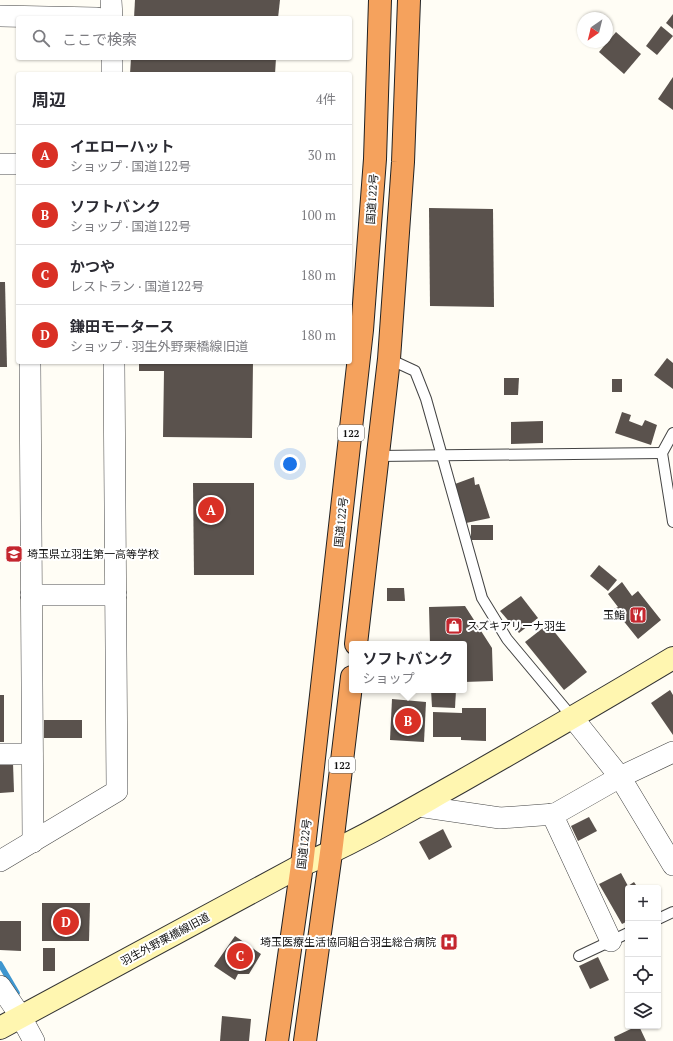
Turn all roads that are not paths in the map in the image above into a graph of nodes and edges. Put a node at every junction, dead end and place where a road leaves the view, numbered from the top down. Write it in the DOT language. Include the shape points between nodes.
graph roads {
  1 [pos="112,0"];
  2 [pos="380,0"];
  3 [pos="410,0"];
  4 [pos="0,16"];
  5 [pos="16,16"];
  6 [pos="112,16"];
  7 [pos="112,60"];
  8 [pos="112,72"];
  9 [pos="0,164"];
  10 [pos="16,164"];
  11 [pos="389,359"];
  12 [pos="30,364"];
  13 [pos="114,364"];
  14 [pos="673,433"];
  15 [pos="662,453"];
  16 [pos="442,455"];
  17 [pos="378,456"];
  18 [pos="673,522"];
  19 [pos="31,595"];
  20 [pos="116,595"];
  21 [pos="356,641"];
  22 [pos="673,658"];
  23 [pos="350,693"];
  24 [pos="572,718"];
  25 [pos="673,752"];
  26 [pos="0,754"];
  27 [pos="32,754"];
  28 [pos="620,777"];
  29 [pos="418,806"];
  30 [pos="552,814"];
  31 [pos="33,842"];
  32 [pos="331,852"];
  33 [pos="0,861"];
  34 [pos="302,865"];
  35 [pos="673,865"];
  36 [pos="673,912"];
  37 [pos="661,918"];
  38 [pos="620,937"];
  39 [pos="579,956"];
  40 [pos="0,986"];
  41 [pos="21,1017"];
  42 [pos="0,1028"];
  43 [pos="34,1041"];
  44 [pos="277,1041"];
  45 [pos="305,1041"];
  1 -- 6 [label="street"];
  2 -- 34 [label="highway, 国道122号 / 122" via="375,159 362,330"];
  3 -- 11 [label="highway, 122" via="403,162"];
  4 -- 5 [label="street"];
  7 -- 8 [label="street"];
  9 -- 10 [label="street"];
  11 -- 16 [label="lane" via="415,371"];
  11 -- 17 [label="highway, 122"];
  12 -- 19 [label="street"];
  13 -- 20 [label="street"];
  14 -- 15 [label="lane"];
  15 -- 16 [label="lane"];
  15 -- 18 [label="lane"];
  16 -- 17 [label="lane"];
  16 -- 24 [label="lane" via="482,598 507,639"];
  17 -- 21 [label="highway, 122"];
  19 -- 20 [label="street"];
  19 -- 27 [label="street"];
  20 -- 31 [label="street" via="117,791"];
  22 -- 24 [label="street, 羽生外野栗橋線旧道"];
  23 -- 32 [label="highway, 122"];
  24 -- 28 [label="street"];
  24 -- 29 [label="street, 羽生外野栗橋線旧道"];
  25 -- 28 [label="street"];
  26 -- 27 [label="street"];
  27 -- 31 [label="street"];
  28 -- 30 [label="street"];
  28 -- 35 [label="street"];
  29 -- 30 [label="street" via="500,818"];
  29 -- 32 [label="street, 羽生外野栗橋線旧道"];
  30 -- 38 [label="street"];
  31 -- 33 [label="street"];
  32 -- 34 [label="street, 羽生外野栗橋線旧道"];
  32 -- 45 [label="highway, 122"];
  34 -- 41 [label="street, 羽生外野栗橋線旧道"];
  34 -- 44 [label="highway, 国道122号 / 122"];
  36 -- 37 [label="lane"];
  38 -- 39 [label="lane"];
  40 -- 41 [label="street"];
  41 -- 42 [label="street, 羽生外野栗橋線旧道"];
  41 -- 43 [label="street"];
}
